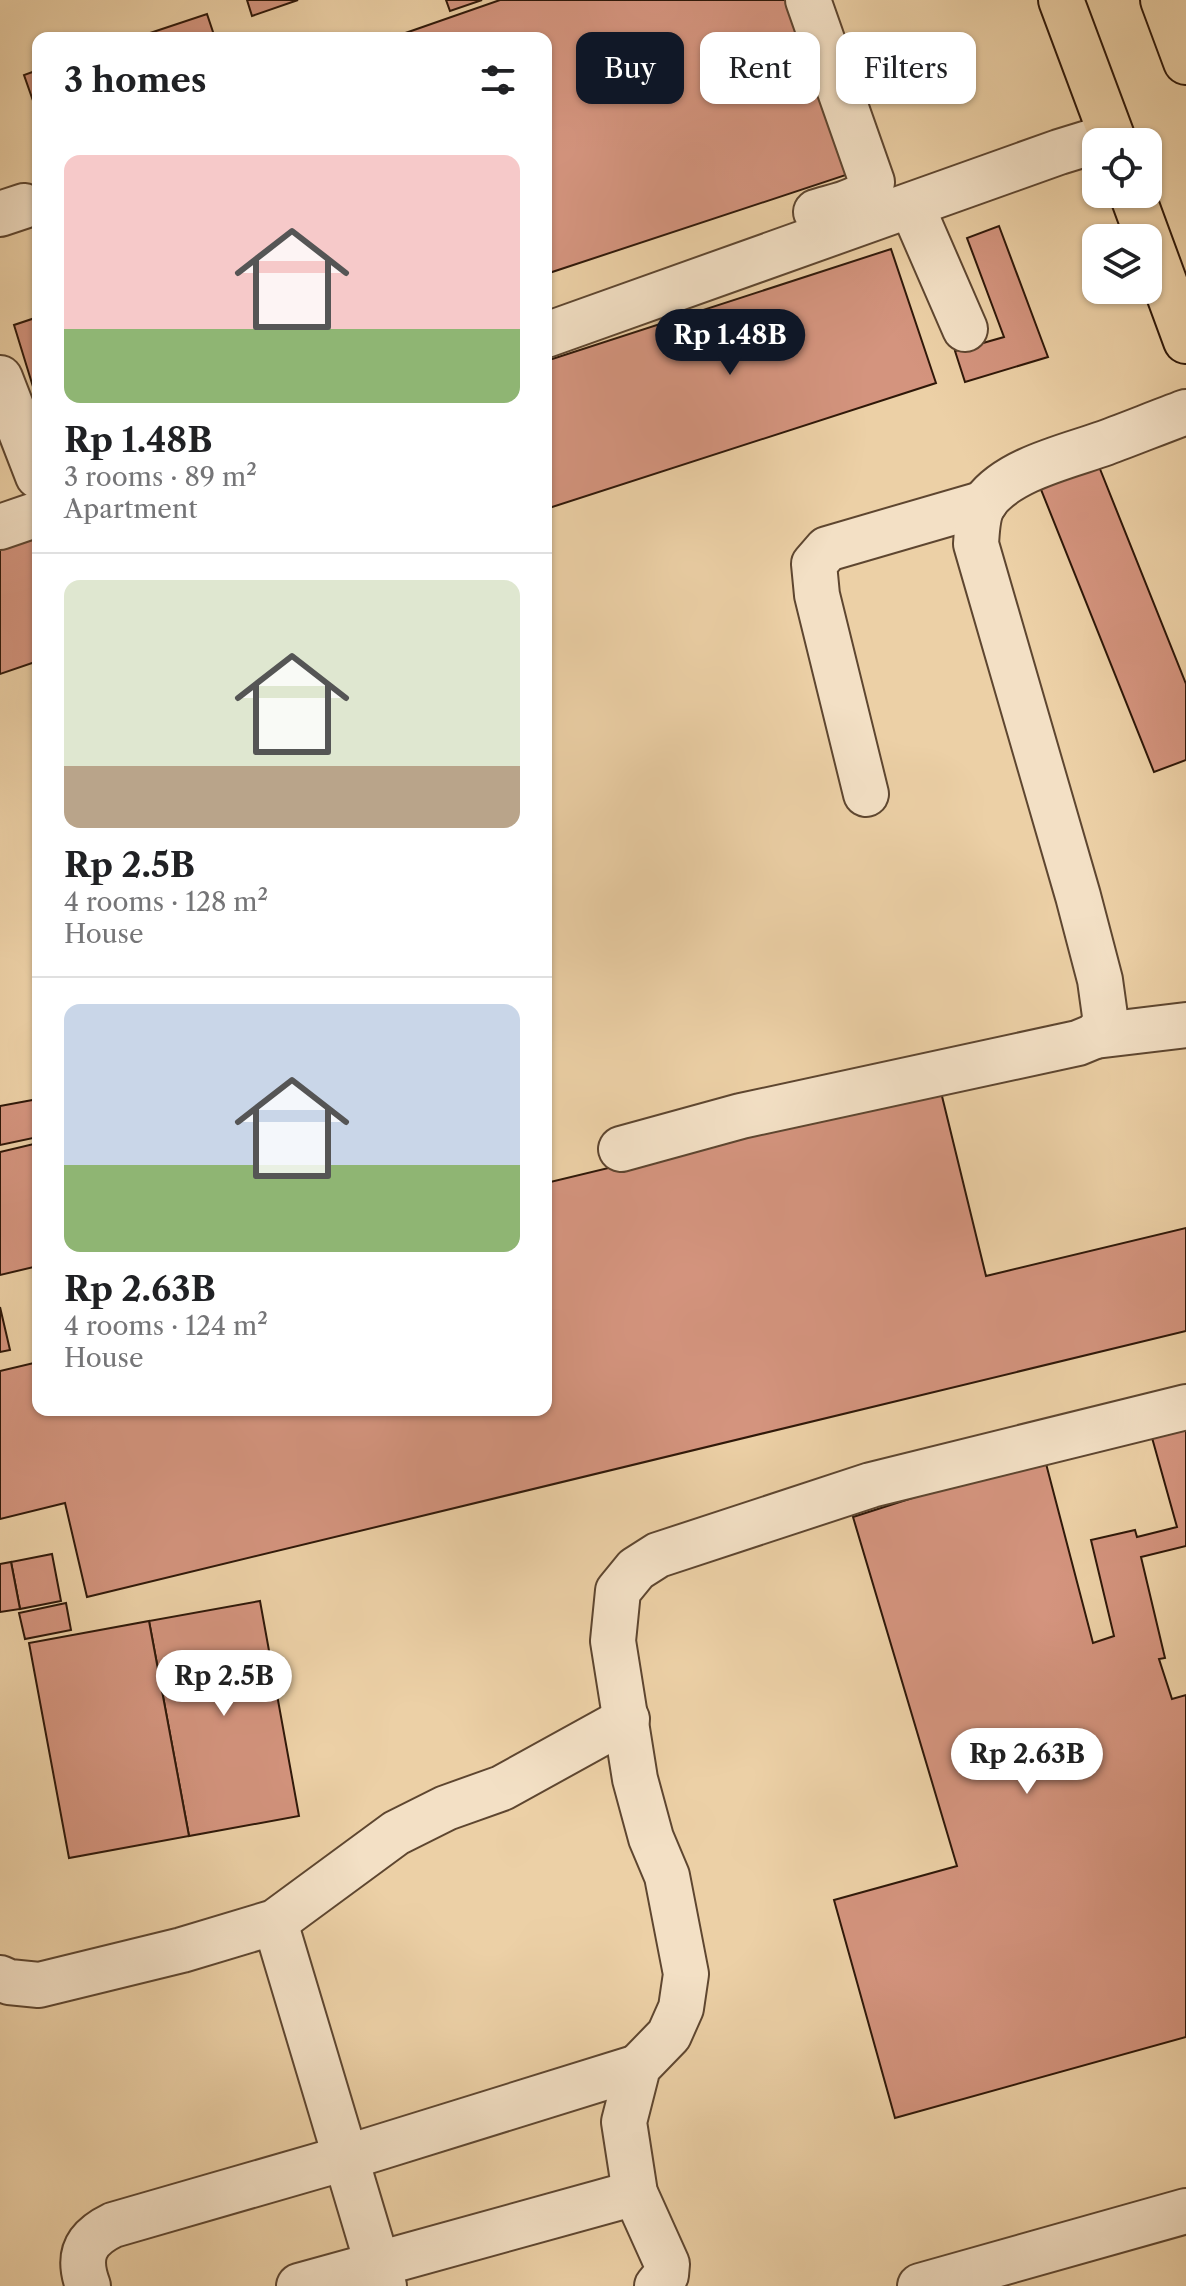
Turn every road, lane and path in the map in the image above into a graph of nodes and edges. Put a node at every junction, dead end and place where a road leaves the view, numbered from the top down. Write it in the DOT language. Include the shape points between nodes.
graph roads {
  1 [pos="808,0"];
  2 [pos="1061,0"];
  3 [pos="1163,0"];
  4 [pos="1186,62"];
  5 [pos="1108,128"];
  6 [pos="1082,146"];
  7 [pos="912,207"];
  8 [pos="1137,208"];
  9 [pos="552,305"];
  10 [pos="965,329"];
  11 [pos="552,333"];
  12 [pos="1186,341"];
  13 [pos="0,378"];
  14 [pos="1186,412"];
  15 [pos="32,461"];
  16 [pos="985,503"];
  17 [pos="32,516"];
  18 [pos="0,527"];
  19 [pos="866,794"];
  20 [pos="1186,1025"];
  21 [pos="1095,1036"];
  22 [pos="621,1149"];
  23 [pos="1186,1407"];
  24 [pos="627,1719"];
  25 [pos="275,1922"];
  26 [pos="0,1978"];
  27 [pos="638,2067"];
  28 [pos="345,2158"];
  29 [pos="635,2193"];
  30 [pos="1186,2211"];
  31 [pos="381,2275"];
  32 [pos="88,2286"];
  33 [pos="299,2286"];
  34 [pos="657,2286"];
  35 [pos="920,2286"];
  1 -- 9 [label="street" via="872,182 870,189"];
  2 -- 5 [label="highway"];
  3 -- 4 [label="highway"];
  6 -- 7 [label="street"];
  7 -- 10 [label="street"];
  7 -- 11 [label="street"];
  8 -- 12 [label="highway"];
  13 -- 15 [label="street"];
  14 -- 16 [label="street" via="1025,472"];
  16 -- 19 [label="street" via="827,549 814,564"];
  16 -- 21 [label="street" via="976,544 1100,980 1106,1023"];
  17 -- 18 [label="street"];
  20 -- 21 [label="street"];
  21 -- 22 [label="street" via="741,1116"];
  23 -- 24 [label="street" via="871,1485 658,1555 636,1569 618,1591 613,1641"];
  24 -- 25 [label="street" via="502,1788 396,1833"];
  24 -- 27 [label="street" via="635,1779 667,1876 686,1974 681,2008 669,2035"];
  25 -- 26 [label="street" via="39,1985"];
  25 -- 28 [label="street"];
  27 -- 28 [label="street"];
  27 -- 29 [label="street" via="624,2122"];
  28 -- 31 [label="street"];
  28 -- 32 [label="street" via="113,2225 87,2244 83,2257"];
  29 -- 31 [label="street"];
  29 -- 34 [label="street" via="667,2264"];
  30 -- 35 [label="street"];
  31 -- 33 [label="street"];
}
